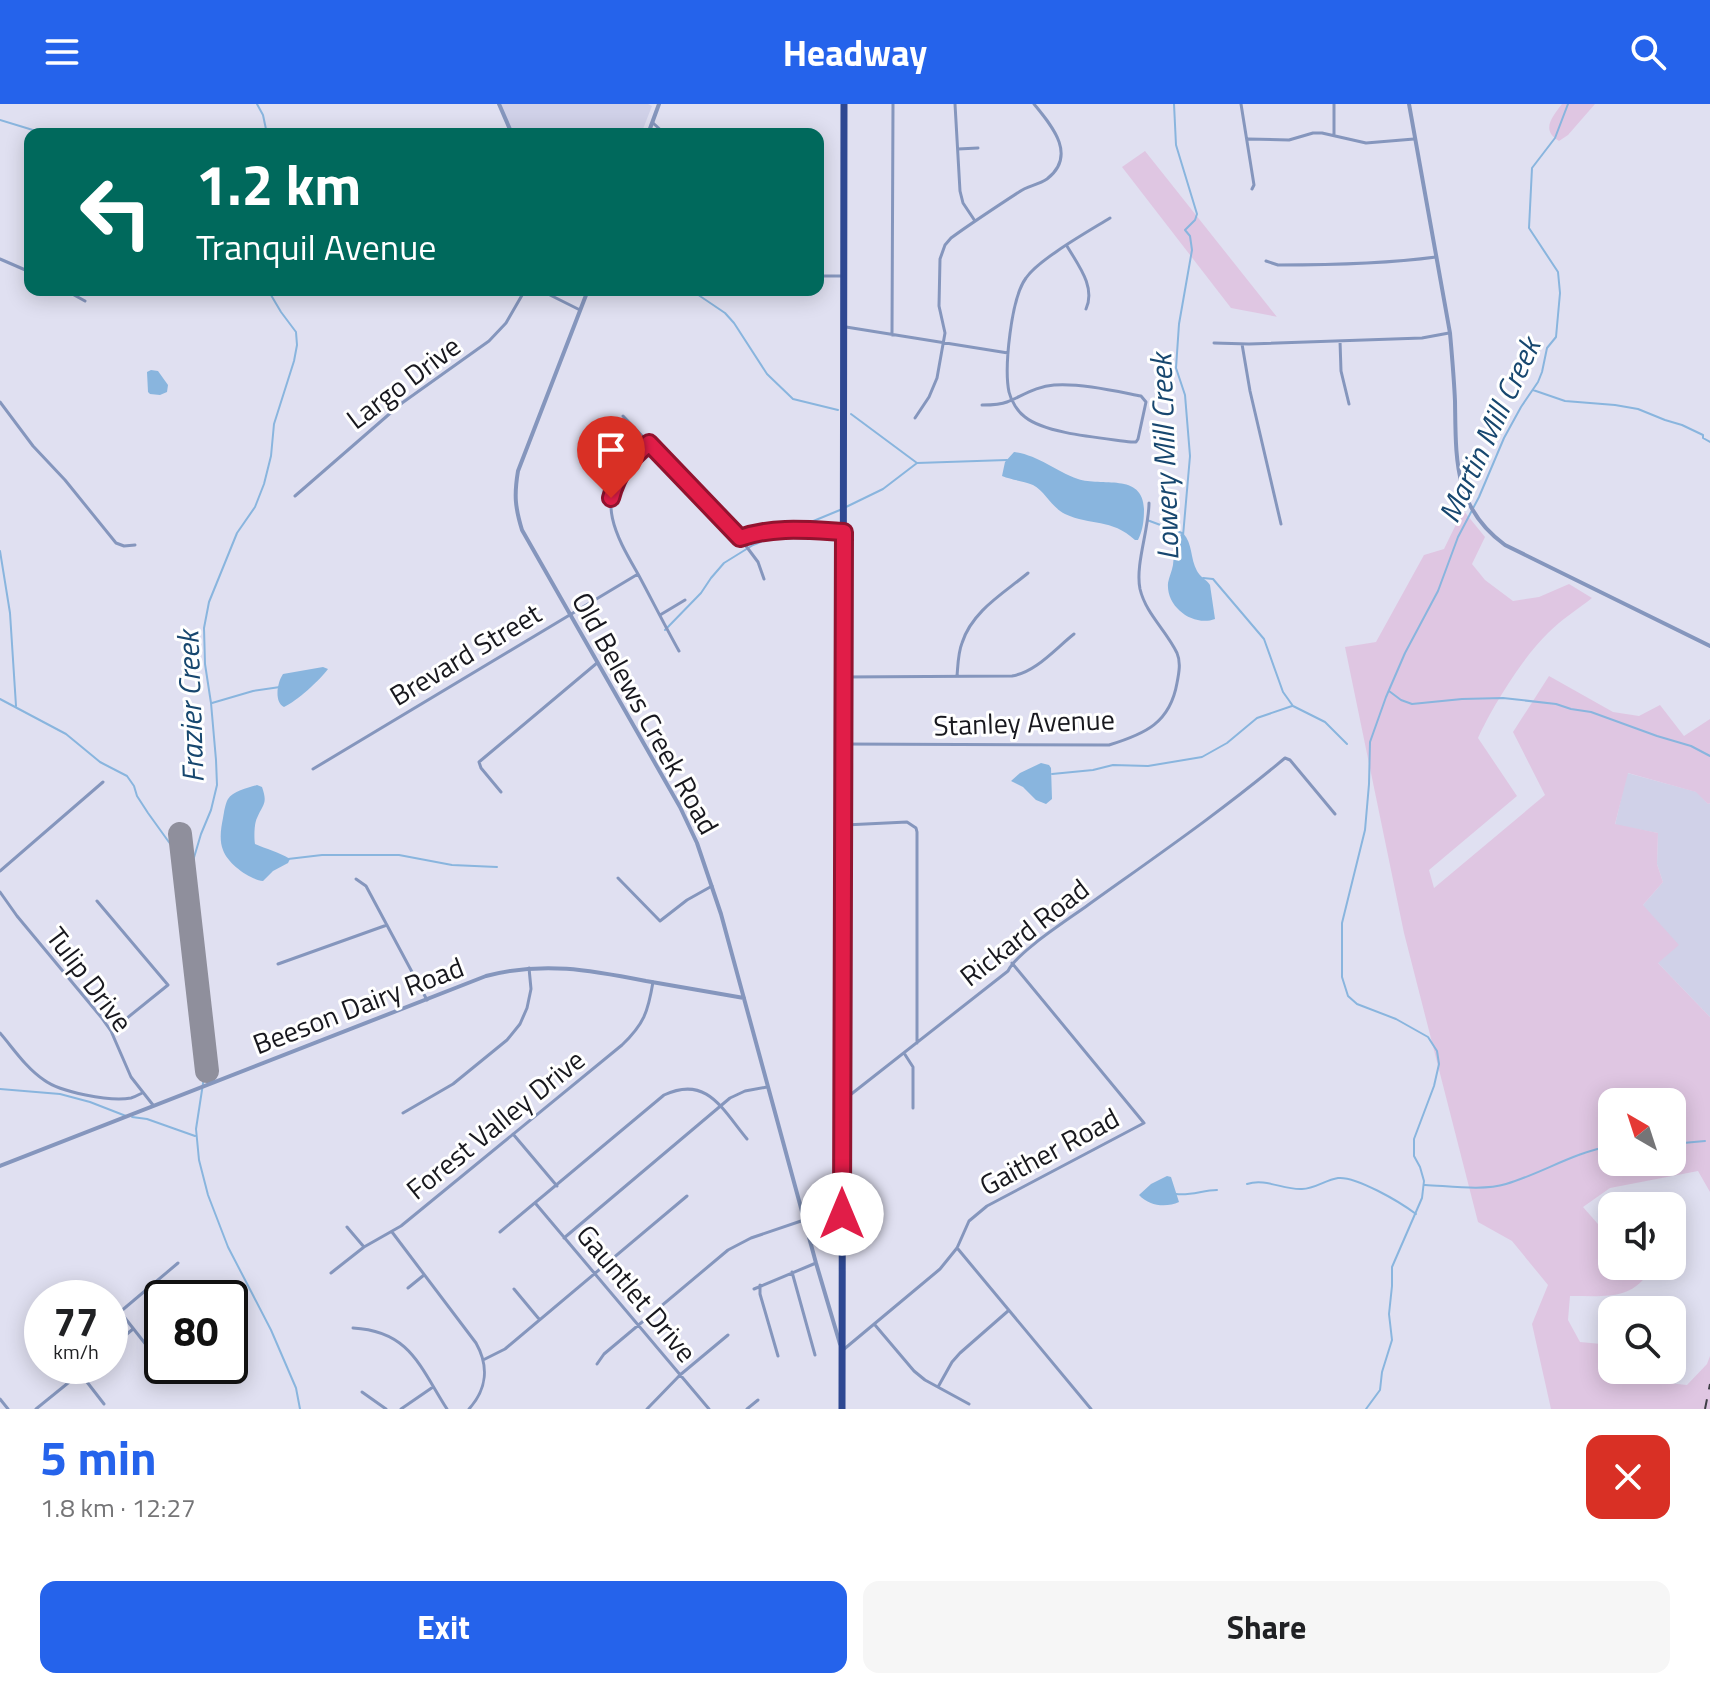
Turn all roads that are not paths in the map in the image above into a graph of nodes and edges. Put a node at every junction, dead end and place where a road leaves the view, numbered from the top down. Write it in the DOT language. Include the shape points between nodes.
graph roads {
  1 [pos="499,104"];
  2 [pos="659,104"];
  3 [pos="844,104"];
  4 [pos="893,104"];
  5 [pos="955,104"];
  6 [pos="1034,104"];
  7 [pos="1241,104"];
  8 [pos="1334,104"];
  9 [pos="1409,104"];
  10 [pos="652,122"];
  11 [pos="509,128"];
  12 [pos="650,128"];
  13 [pos="658,128"];
  14 [pos="1334,134"];
  15 [pos="1248,139"];
  16 [pos="1415,139"];
  17 [pos="978,148"];
  18 [pos="958,149"];
  19 [pos="1252,189"];
  20 [pos="1110,218"];
  21 [pos="975,221"];
  22 [pos="1067,246"];
  23 [pos="1436,257"];
  24 [pos="0,259"];
  25 [pos="1266,261"];
  26 [pos="24,269"];
  27 [pos="824,276"];
  28 [pos="845,276"];
  29 [pos="76,296"];
  30 [pos="522,296"];
  31 [pos="552,296"];
  32 [pos="586,296"];
  33 [pos="85,301"];
  34 [pos="1086,309"];
  35 [pos="580,310"];
  36 [pos="844,327"];
  37 [pos="1450,333"];
  38 [pos="892,335"];
  39 [pos="1340,341"];
  40 [pos="943,342"];
  41 [pos="1214,343"];
  42 [pos="1242,344"];
  43 [pos="1008,353"];
  44 [pos="1011,399"];
  45 [pos="0,402"];
  46 [pos="1349,404"];
  47 [pos="982,405"];
  48 [pos="623,416"];
  49 [pos="915,418"];
  50 [pos="649,443"];
  51 [pos="295,496"];
  52 [pos="1149,503"];
  53 [pos="1281,524"];
  54 [pos="844,532"];
  55 [pos="740,538"];
  56 [pos="135,545"];
  57 [pos="1028,573"];
  58 [pos="638,574"];
  59 [pos="764,579"];
  60 [pos="685,600"];
  61 [pos="569,614"];
  62 [pos="660,615"];
  63 [pos="1074,634"];
  64 [pos="1710,646"];
  65 [pos="679,651"];
  66 [pos="597,663"];
  67 [pos="957,676"];
  68 [pos="843,677"];
  69 [pos="843,744"];
  70 [pos="313,769"];
  71 [pos="103,782"];
  72 [pos="501,792"];
  73 [pos="1335,814"];
  74 [pos="843,825"];
  75 [pos="0,871"];
  76 [pos="618,878"];
  77 [pos="356,879"];
  78 [pos="712,886"];
  79 [pos="0,892"];
  80 [pos="97,901"];
  81 [pos="387,924"];
  82 [pos="1012,963"];
  83 [pos="278,964"];
  84 [pos="529,968"];
  85 [pos="653,982"];
  86 [pos="744,998"];
  87 [pos="427,1000"];
  88 [pos="111,1031"];
  89 [pos="0,1033"];
  90 [pos="917,1043"];
  91 [pos="904,1053"];
  92 [pos="768,1087"];
  93 [pos="142,1093"];
  94 [pos="842,1102"];
  95 [pos="153,1105"];
  96 [pos="721,1107"];
  97 [pos="913,1108"];
  98 [pos="403,1113"];
  99 [pos="513,1134"];
  100 [pos="747,1139"];
  101 [pos="0,1166"];
  102 [pos="557,1186"];
  103 [pos="687,1196"];
  104 [pos="535,1204"];
  105 [pos="804,1220"];
  106 [pos="347,1227"];
  107 [pos="392,1232"];
  108 [pos="500,1232"];
  109 [pos="564,1238"];
  110 [pos="364,1247"];
  111 [pos="957,1248"];
  112 [pos="178,1263"];
  113 [pos="816,1263"];
  114 [pos="792,1272"];
  115 [pos="331,1273"];
  116 [pos="595,1274"];
  117 [pos="424,1275"];
  118 [pos="760,1285"];
  119 [pos="408,1288"];
  120 [pos="514,1289"];
  121 [pos="754,1289"];
  122 [pos="128,1305"];
  123 [pos="1009,1311"];
  124 [pos="539,1319"];
  125 [pos="128,1322"];
  126 [pos="637,1325"];
  127 [pos="875,1325"];
  128 [pos="353,1328"];
  129 [pos="133,1329"];
  130 [pos="128,1333"];
  131 [pos="728,1335"];
  132 [pos="144,1343"];
  133 [pos="842,1351"];
  134 [pos="815,1355"];
  135 [pos="778,1356"];
  136 [pos="483,1360"];
  137 [pos="597,1364"];
  138 [pos="680,1375"];
  139 [pos="67,1384"];
  140 [pos="89,1384"];
  141 [pos="433,1387"];
  142 [pos="938,1387"];
  143 [pos="362,1392"];
  144 [pos="0,1399"];
  145 [pos="758,1400"];
  146 [pos="104,1404"];
  147 [pos="969,1404"];
  148 [pos="8,1409"];
  149 [pos="36,1409"];
  150 [pos="386,1409"];
  151 [pos="401,1409"];
  152 [pos="447,1409"];
  153 [pos="469,1409"];
  154 [pos="647,1409"];
  155 [pos="709,1409"];
  156 [pos="747,1409"];
  157 [pos="842,1409"];
  158 [pos="1091,1409"];
  1 -- 11 [label="street"];
  2 -- 10 [label="street"];
  3 -- 28 [label="highway"];
  4 -- 38 [label="street"];
  5 -- 18 [label="street"];
  6 -- 21 [label="street" via="1059,140 1057,167"];
  7 -- 15 [label="street"];
  8 -- 14 [label="street"];
  9 -- 16 [label="street"];
  10 -- 12 [label="street"];
  10 -- 13 [label="street"];
  14 -- 15 [label="street"];
  14 -- 16 [label="street" via="1366,143"];
  15 -- 19 [label="street"];
  16 -- 23 [label="street"];
  17 -- 18 [label="street"];
  18 -- 21 [label="street" via="961,197"];
  20 -- 22 [label="street"];
  21 -- 40 [label="street" via="951,238 941,254"];
  22 -- 34 [label="street" via="1087,283"];
  22 -- 43 [label="street" via="1025,279 1017,295"];
  23 -- 25 [label="street" via="1278,265"];
  23 -- 37 [label="street"];
  24 -- 26 [label="street"];
  27 -- 28 [label="street"];
  28 -- 36 [label="highway"];
  29 -- 33 [label="street"];
  30 -- 51 [label="street, Largo Drive" via="489,341 402,403"];
  31 -- 35 [label="street"];
  32 -- 35 [label="street, Old Belews Creek Road"];
  35 -- 61 [label="street, Old Belews Creek Road" via="514,491 522,530"];
  36 -- 38 [label="street"];
  36 -- 54 [label="highway"];
  37 -- 39 [label="street"];
  37 -- 64 [label="street" via="1456,463 1464,494 1485,527 1528,558"];
  38 -- 40 [label="street"];
  39 -- 42 [label="street"];
  39 -- 46 [label="street"];
  40 -- 43 [label="street"];
  40 -- 49 [label="street" via="935,387"];
  41 -- 42 [label="street"];
  42 -- 53 [label="street"];
  43 -- 44 [label="street"];
  44 -- 44 [label="street" via="1054,385 1131,394 1146,402 1138,439 1131,442 1040,427 1022,416"];
  44 -- 47 [label="street"];
  45 -- 56 [label="street" via="116,543"];
  48 -- 50 [label="street"];
  50 -- 55 [label="street"];
  50 -- 58 [label="street" via="619,474 610,503 617,536"];
  52 -- 69 [label="street, Stanley Avenue" via="1140,585 1147,607 1178,655 1179,668 1173,700 1156,724 1109,745"];
  54 -- 55 [label="street" via="779,529"];
  54 -- 68 [label="highway"];
  55 -- 59 [label="street"];
  57 -- 67 [label="street" via="971,623 962,641"];
  58 -- 61 [label="street, Brevard Street"];
  58 -- 62 [label="street"];
  60 -- 62 [label="street"];
  61 -- 66 [label="street, Old Belews Creek Road"];
  61 -- 70 [label="street, Brevard Street"];
  62 -- 65 [label="street"];
  63 -- 67 [label="street" via="1021,674"];
  66 -- 72 [label="street" via="479,762"];
  66 -- 78 [label="street, Old Belews Creek Road" via="680,807"];
  67 -- 68 [label="street"];
  68 -- 69 [label="highway"];
  69 -- 74 [label="highway"];
  71 -- 75 [label="street"];
  73 -- 82 [label="street, Rickard Road" via="1285,758"];
  74 -- 90 [label="street" via="907,822 917,832"];
  74 -- 94 [label="highway"];
  76 -- 78 [label="street" via="660,921"];
  77 -- 81 [label="street" via="366,886"];
  78 -- 86 [label="street, Old Belews Creek Road"];
  79 -- 88 [label="street, Tulip Drive"];
  80 -- 88 [label="street" via="168,985"];
  81 -- 83 [label="street"];
  81 -- 87 [label="street"];
  82 -- 90 [label="street, Rickard Road"];
  82 -- 111 [label="street, Gaither Road" via="1144,1123 985,1207 969,1221"];
  84 -- 85 [label="street, Beeson Dairy Road" via="595,971"];
  84 -- 87 [label="street, Beeson Dairy Road" via="486,976"];
  84 -- 98 [label="street" via="527,1008 507,1040 453,1084"];
  85 -- 86 [label="street, Beeson Dairy Road"];
  85 -- 99 [label="street, Forest Valley Drive" via="648,1011 636,1032"];
  86 -- 92 [label="street, Old Belews Creek Road"];
  87 -- 95 [label="street, Beeson Dairy Road"];
  88 -- 93 [label="street, Tulip Drive"];
  89 -- 93 [label="street" via="50,1084 113,1098"];
  90 -- 91 [label="street, Rickard Road"];
  91 -- 94 [label="street, Rickard Road"];
  91 -- 97 [label="street" via="913,1067"];
  92 -- 96 [label="street" via="745,1091"];
  92 -- 105 [label="street, Old Belews Creek Road"];
  93 -- 95 [label="street, Tulip Drive"];
  94 -- 133 [label="highway"];
  95 -- 101 [label="street, Beeson Dairy Road"];
  96 -- 100 [label="street"];
  96 -- 102 [label="street" via="698,1090 664,1095"];
  96 -- 109 [label="street"];
  99 -- 102 [label="street"];
  99 -- 107 [label="street, Forest Valley Drive"];
  102 -- 104 [label="street"];
  103 -- 116 [label="street"];
  104 -- 108 [label="street"];
  104 -- 109 [label="street, Gauntlet Drive"];
  105 -- 113 [label="street, Old Belews Creek Road"];
  105 -- 126 [label="street" via="728,1250"];
  106 -- 110 [label="street"];
  107 -- 110 [label="street, Forest Valley Drive"];
  107 -- 117 [label="street"];
  109 -- 116 [label="street, Gauntlet Drive"];
  110 -- 115 [label="street, Forest Valley Drive"];
  111 -- 123 [label="street"];
  111 -- 127 [label="street, Gaither Road"];
  112 -- 122 [label="street"];
  113 -- 114 [label="street"];
  113 -- 133 [label="street, Old Belews Creek Road"];
  114 -- 118 [label="street"];
  114 -- 134 [label="street"];
  116 -- 124 [label="street"];
  116 -- 126 [label="street, Gauntlet Drive"];
  117 -- 119 [label="street"];
  117 -- 136 [label="street"];
  118 -- 121 [label="street"];
  118 -- 135 [label="street"];
  120 -- 124 [label="street"];
  123 -- 142 [label="street" via="960,1353"];
  123 -- 158 [label="street"];
  124 -- 136 [label="street" via="498,1354"];
  125 -- 129 [label="street"];
  126 -- 137 [label="street"];
  126 -- 138 [label="street, Gauntlet Drive"];
  127 -- 133 [label="street, Gaither Road"];
  127 -- 142 [label="street" via="914,1371"];
  128 -- 141 [label="street" via="397,1340"];
  129 -- 130 [label="street"];
  129 -- 132 [label="street"];
  131 -- 138 [label="street"];
  133 -- 157 [label="highway"];
  136 -- 153 [label="street" via="483,1385"];
  138 -- 154 [label="street"];
  138 -- 155 [label="street, Gauntlet Drive"];
  139 -- 149 [label="street"];
  140 -- 146 [label="street"];
  141 -- 151 [label="street"];
  141 -- 152 [label="street"];
  142 -- 147 [label="street"];
  143 -- 150 [label="street"];
  144 -- 148 [label="street"];
  145 -- 156 [label="street"];
}
